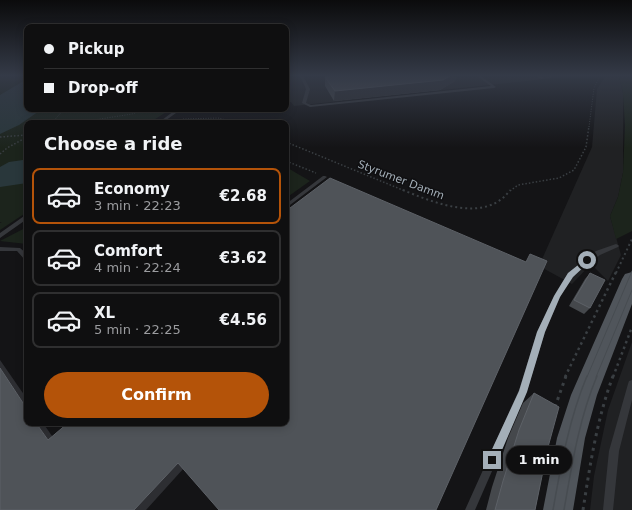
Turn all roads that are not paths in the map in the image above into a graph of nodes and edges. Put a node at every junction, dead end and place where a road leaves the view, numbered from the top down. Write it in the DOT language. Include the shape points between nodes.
graph roads {
  1 [pos="305,100"];
  2 [pos="372,100"];
  3 [pos="175,112"];
  4 [pos="164,120"];
  5 [pos="325,177"];
  6 [pos="289,204"];
  7 [pos="24,218"];
  8 [pos="0,236"];
  9 [pos="616,246"];
  10 [pos="0,249"];
  11 [pos="24,255"];
  12 [pos="632,279"];
  13 [pos="632,384"];
  14 [pos="470,510"];
  15 [pos="558,510"];
  16 [pos="608,510"];
  1 -- 2 [label="lane" via="307,105 313,106"];
  3 -- 4 [label="lane"];
  5 -- 6 [label="lane"];
  7 -- 8 [label="lane"];
  9 -- 14 [label="lane" via="587,260 570,275 557,296 541,332 523,392"];
  10 -- 11 [label="lane" via="18,249"];
  12 -- 15 [label="main road" via="584,395 571,438"];
  13 -- 16 [label="lane" via="614,451"];
}
